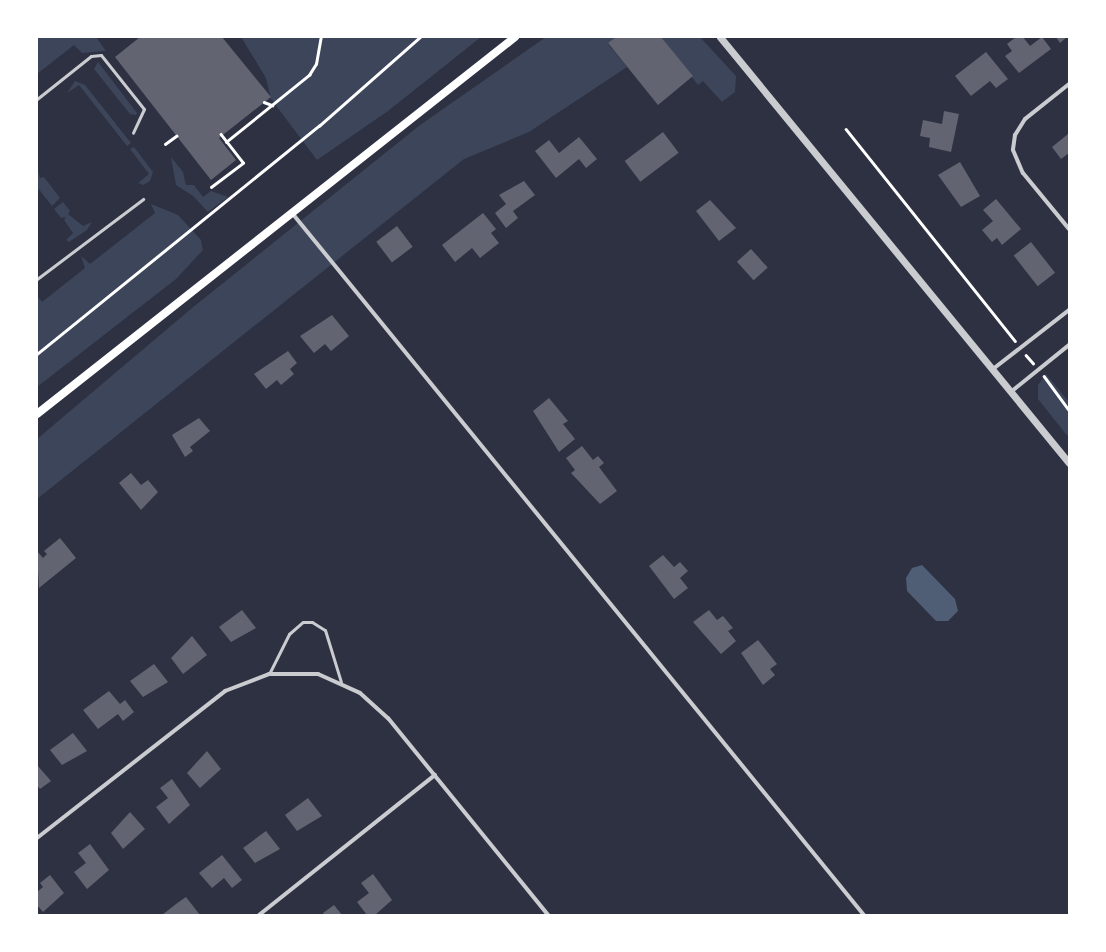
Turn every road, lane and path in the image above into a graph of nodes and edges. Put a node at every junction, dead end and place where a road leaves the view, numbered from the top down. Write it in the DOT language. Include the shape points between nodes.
graph roads {
  1 [pos="320,37"];
  2 [pos="420,37"];
  3 [pos="515,37"];
  4 [pos="720,37"];
  5 [pos="1069,84"];
  6 [pos="37,99"];
  7 [pos="264,102"];
  8 [pos="272,104"];
  9 [pos="846,130"];
  10 [pos="133,133"];
  11 [pos="221,135"];
  12 [pos="176,136"];
  13 [pos="226,142"];
  14 [pos="165,144"];
  15 [pos="211,187"];
  16 [pos="143,198"];
  17 [pos="290,211"];
  18 [pos="1069,229"];
  19 [pos="37,279"];
  20 [pos="1069,310"];
  21 [pos="1013,339"];
  22 [pos="1069,345"];
  23 [pos="37,354"];
  24 [pos="1026,355"];
  25 [pos="1032,362"];
  26 [pos="993,369"];
  27 [pos="1044,377"];
  28 [pos="1012,391"];
  29 [pos="1069,410"];
  30 [pos="37,414"];
  31 [pos="1069,463"];
  32 [pos="269,674"];
  33 [pos="341,682"];
  34 [pos="436,775"];
  35 [pos="37,838"];
  36 [pos="259,915"];
  37 [pos="548,915"];
  38 [pos="864,915"];
  1 -- 8 [label="path" via="316,64 309,75"];
  2 -- 23 [label="path" via="319,126"];
  3 -- 17 [label="main road"];
  4 -- 26 [label="street"];
  5 -- 18 [label="street" via="1025,119 1014,142 1014,156 1023,173"];
  6 -- 10 [label="lane" via="91,56 101,55 144,109"];
  7 -- 8 [label="path"];
  8 -- 13 [label="path"];
  9 -- 21 [label="path"];
  11 -- 13 [label="path"];
  12 -- 14 [label="path"];
  13 -- 15 [label="path" via="243,163"];
  16 -- 19 [label="lane"];
  17 -- 30 [label="main road"];
  17 -- 38 [label="street"];
  20 -- 26 [label="street"];
  22 -- 28 [label="street"];
  24 -- 25 [label="path"];
  26 -- 28 [label="street"];
  27 -- 29 [label="path"];
  28 -- 31 [label="street"];
  32 -- 33 [label="street" via="303,672"];
  32 -- 33 [label="lane" via="289,634 303,622 312,622 325,630"];
  32 -- 35 [label="street" via="250,679 208,702"];
  33 -- 34 [label="street" via="383,713"];
  34 -- 36 [label="street"];
  34 -- 37 [label="street"];
}
